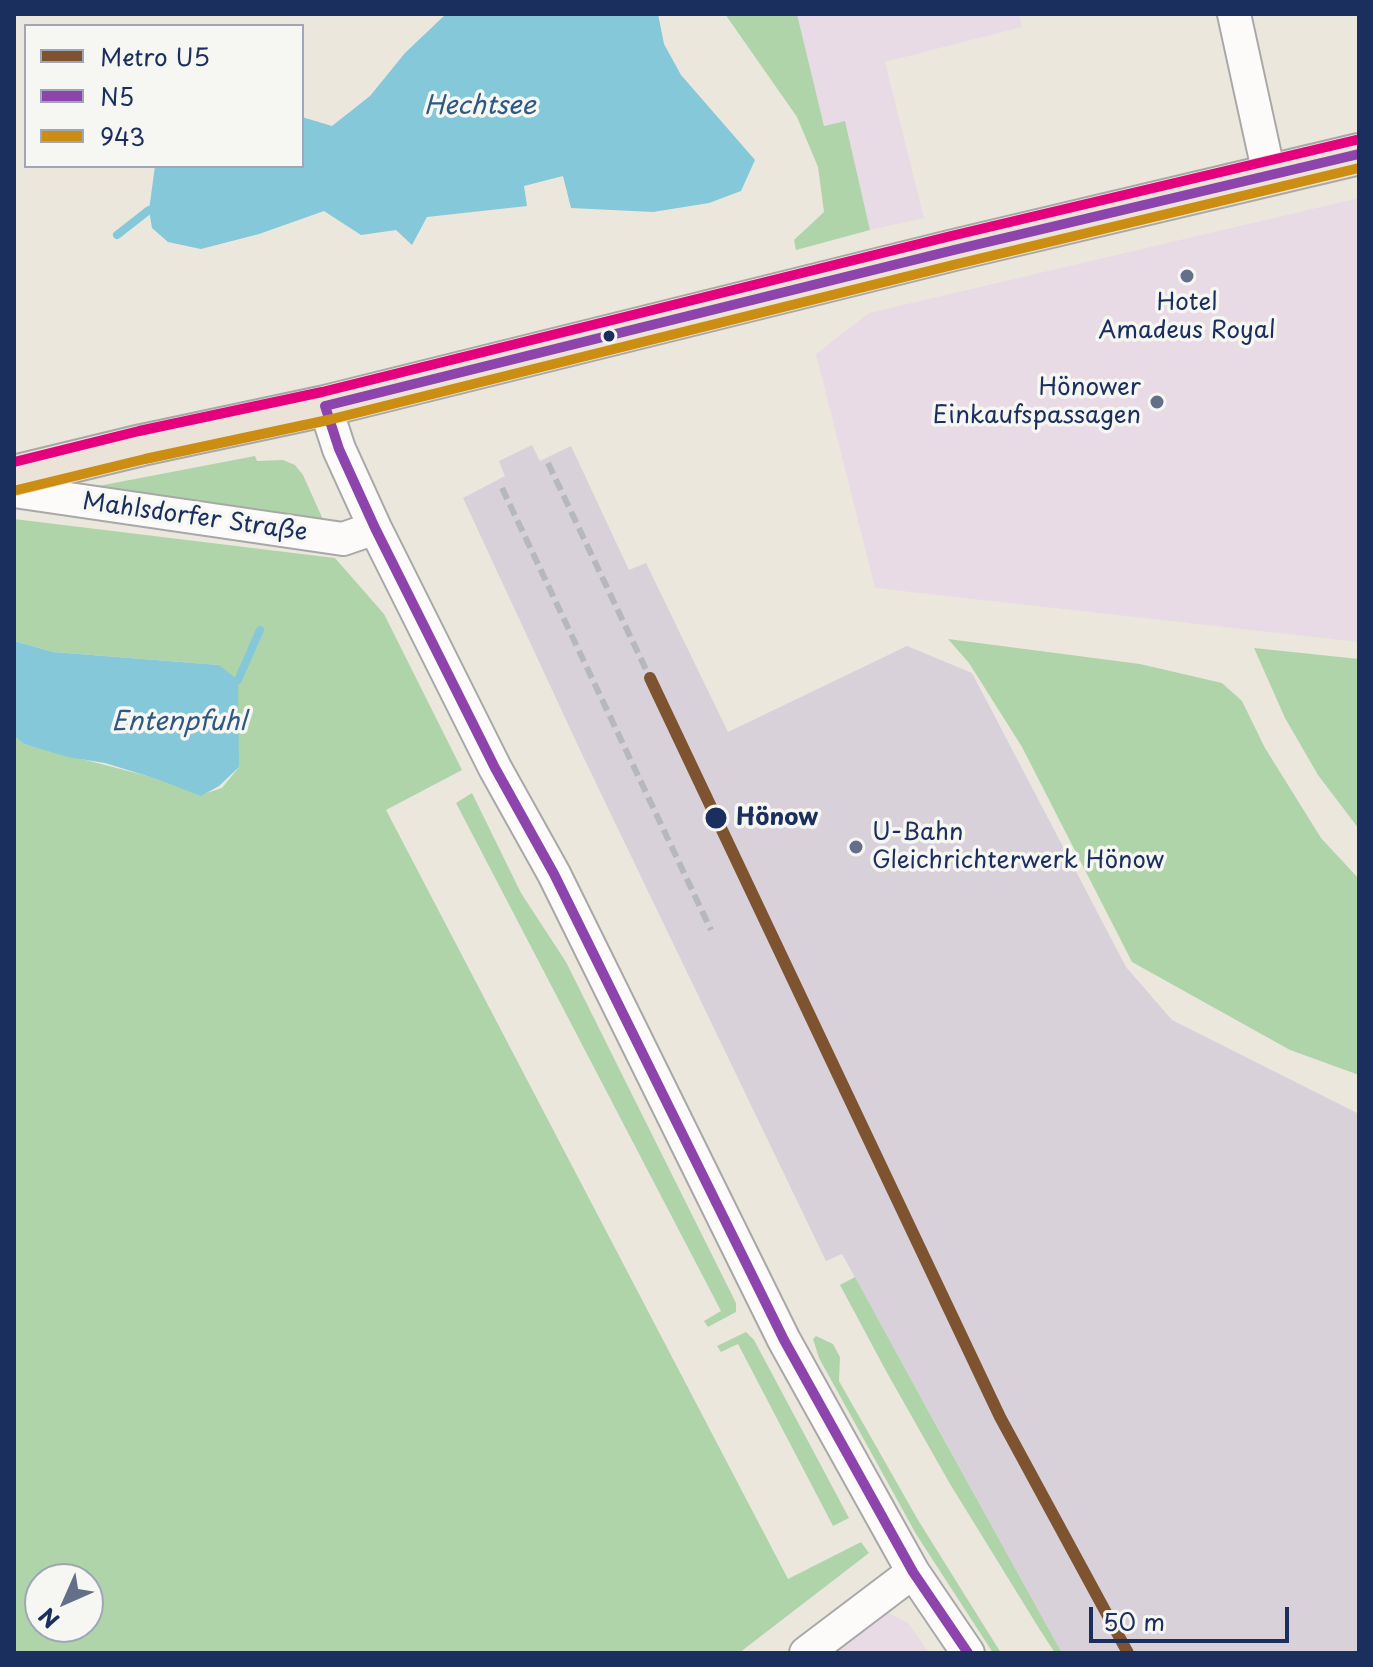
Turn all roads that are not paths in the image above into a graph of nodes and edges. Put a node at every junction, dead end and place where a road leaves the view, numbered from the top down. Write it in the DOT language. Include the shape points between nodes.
graph roads {
  1 [pos="1234,14"];
  2 [pos="1359,154"];
  3 [pos="1269,174"];
  4 [pos="325,406"];
  5 [pos="14,476"];
  6 [pos="14,491"];
  7 [pos="375,528"];
  8 [pos="913,1572"];
  9 [pos="806,1653"];
  10 [pos="968,1653"];
  1 -- 3 [label="street"];
  2 -- 3 [label="main road, Mahlsdorfer Straße"];
  3 -- 4 [label="main road, Mahlsdorfer Straße"];
  4 -- 5 [label="main road, Mahlsdorfer Straße"];
  4 -- 7 [label="street"];
  6 -- 7 [label="street, Mahlsdorfer Straße" via="343,539"];
  7 -- 8 [label="street" via="561,888 784,1340"];
  8 -- 9 [label="street"];
  8 -- 10 [label="street"];
}
